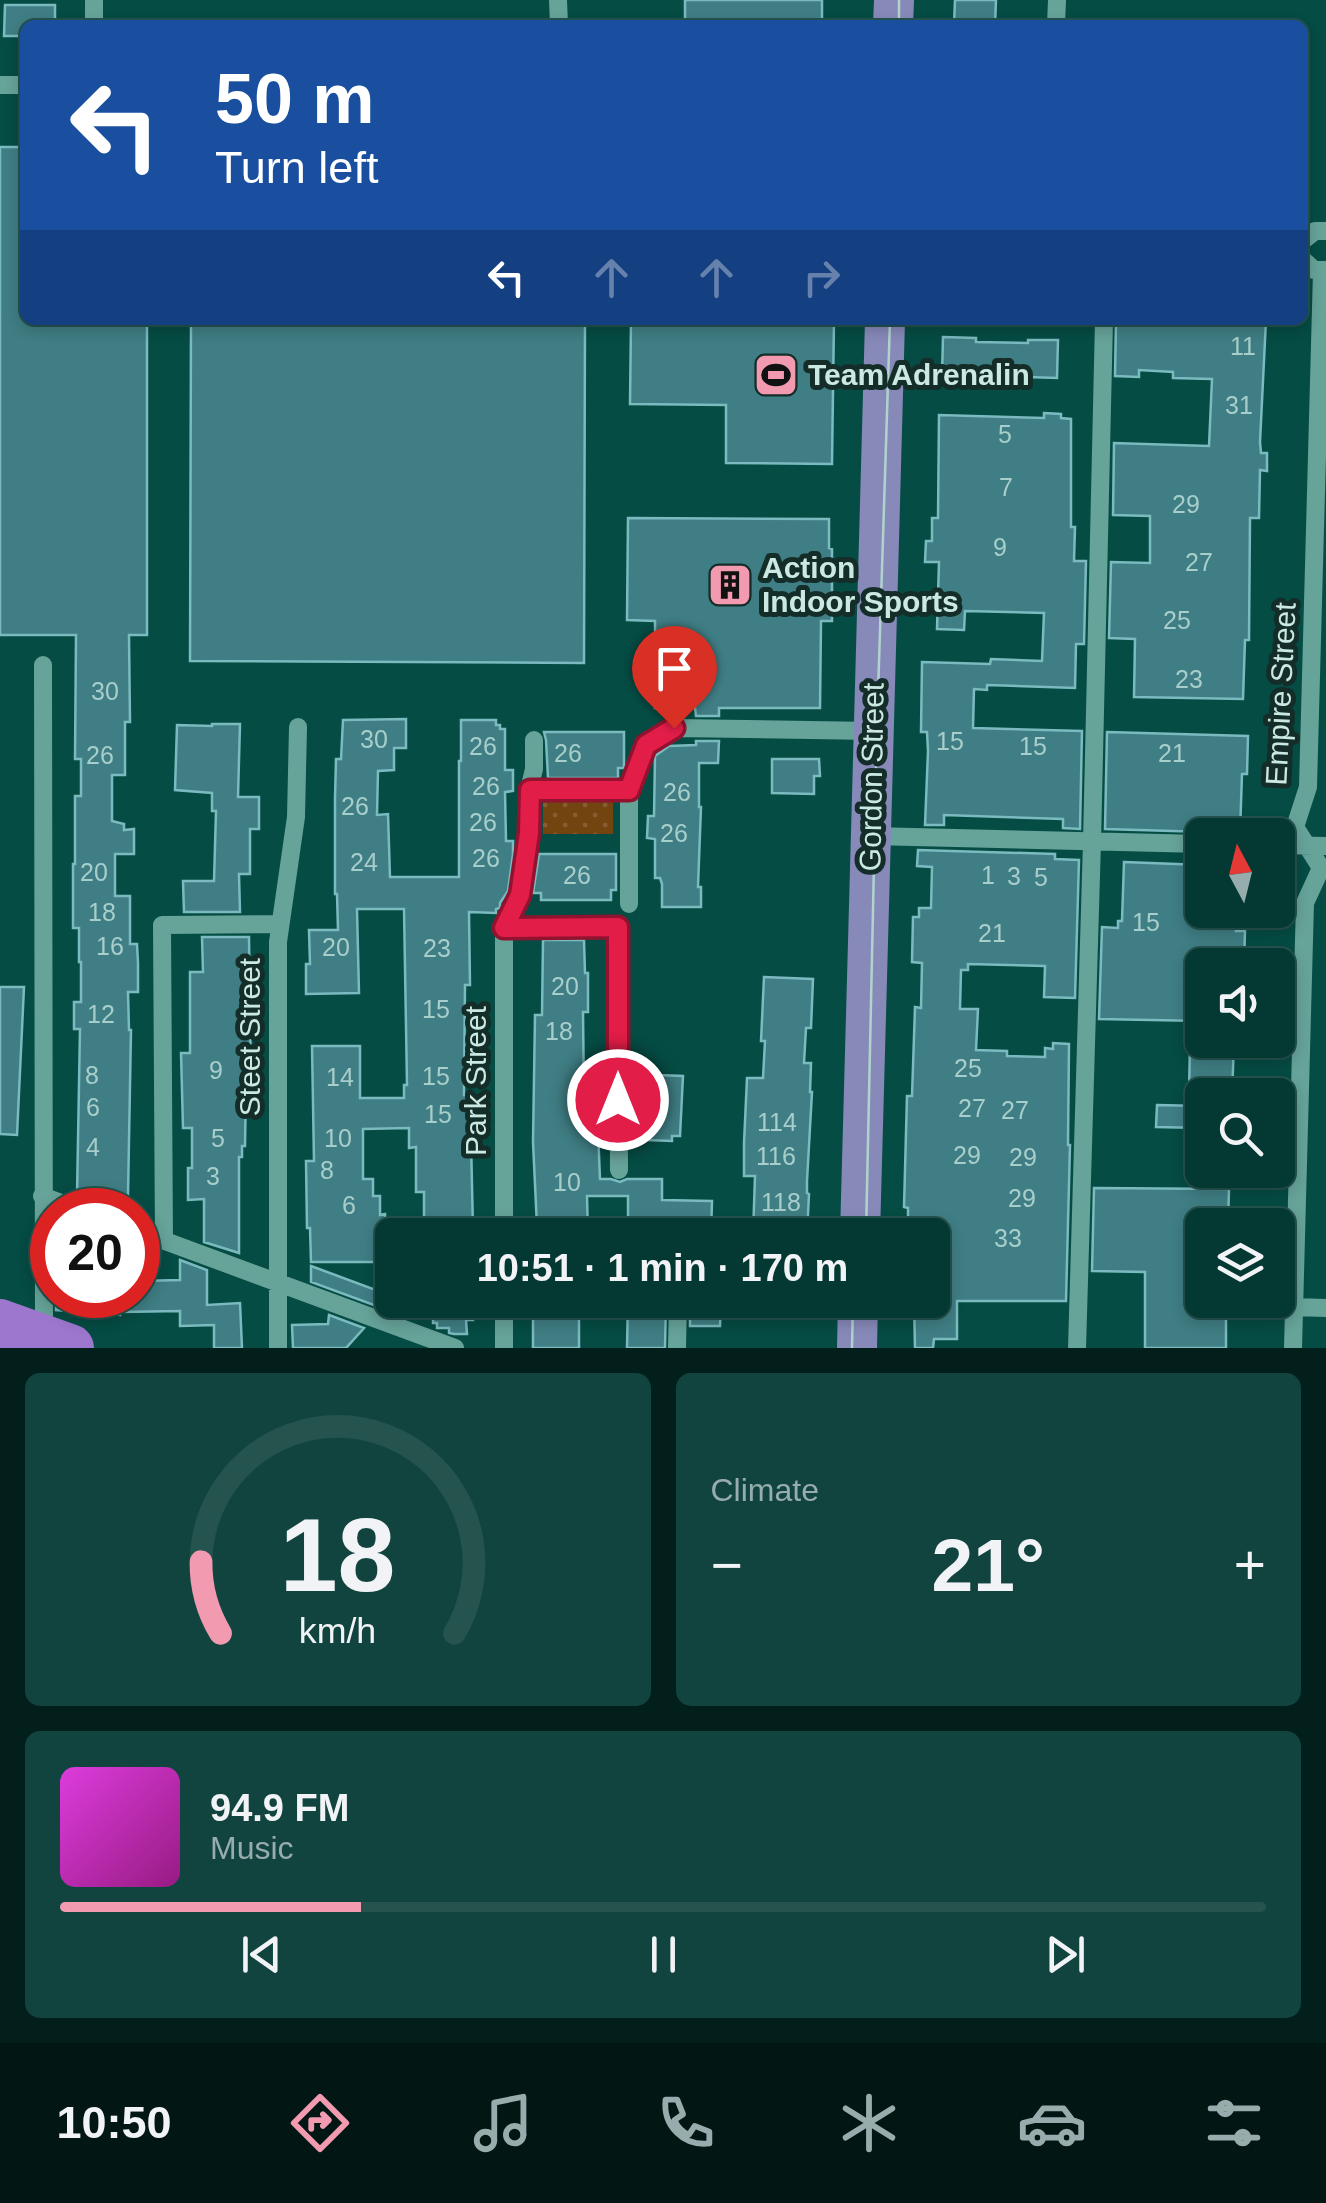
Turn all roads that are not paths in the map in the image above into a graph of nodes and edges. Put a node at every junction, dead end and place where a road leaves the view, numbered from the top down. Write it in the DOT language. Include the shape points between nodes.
graph roads {
  1 [pos="1324,270"];
  2 [pos="884,325"];
  3 [pos="1104,325"];
  4 [pos="43,665"];
  5 [pos="298,727"];
  6 [pos="874,731"];
  7 [pos="534,740"];
  8 [pos="530,790"];
  9 [pos="629,790"];
  10 [pos="871,836"];
  11 [pos="1092,842"];
  12 [pos="1185,844"];
  13 [pos="1317,846"];
  14 [pos="629,904"];
  15 [pos="279,924"];
  16 [pos="504,928"];
  17 [pos="618,1170"];
  18 [pos="42,1188"];
  19 [pos="504,1218"];
  20 [pos="860,1218"];
  21 [pos="160,1239"];
  22 [pos="164,1241"];
  23 [pos="1295,1270"];
  24 [pos="278,1283"];
  25 [pos="1295,1307"];
  26 [pos="1326,1308"];
  27 [pos="504,1318"];
  28 [pos="678,1318"];
  29 [pos="858,1318"];
  30 [pos="1294,1318"];
  31 [pos="278,1348"];
  32 [pos="455,1348"];
  33 [pos="504,1348"];
  34 [pos="677,1348"];
  35 [pos="857,1348"];
  36 [pos="1076,1348"];
  37 [pos="1293,1348"];
  1 -- 13 [label="street, Empire Street" via="1308,786 1296,827"];
  2 -- 6 [label="main road, Gordon Street"];
  3 -- 11 [label="street"];
  4 -- 18 [label="street"];
  5 -- 15 [label="street, Steet Street" via="296,816"];
  6 -- 9 [label="street" via="674,728 646,745"];
  6 -- 10 [label="main road, Gordon Street"];
  7 -- 8 [label="street"];
  8 -- 9 [label="street"];
  8 -- 16 [label="street" via="520,895"];
  9 -- 14 [label="street"];
  10 -- 11 [label="street"];
  10 -- 20 [label="main road, Gordon Street"];
  11 -- 12 [label="street"];
  11 -- 36 [label="street"];
  13 -- 23 [label="street, Empire Street" via="1321,868 1305,903"];
  15 -- 22 [label="street" via="162,925"];
  15 -- 24 [label="street, Steet Street"];
  16 -- 17 [label="street" via="618,927"];
  16 -- 19 [label="street, Park Street"];
  21 -- 22 [label="street"];
  22 -- 24 [label="street"];
  24 -- 31 [label="street, Steet Street"];
  24 -- 32 [label="street"];
  25 -- 26 [label="street"];
  27 -- 33 [label="street"];
  28 -- 34 [label="street"];
  29 -- 35 [label="main road"];
  30 -- 37 [label="street, Empire Street"];
}
